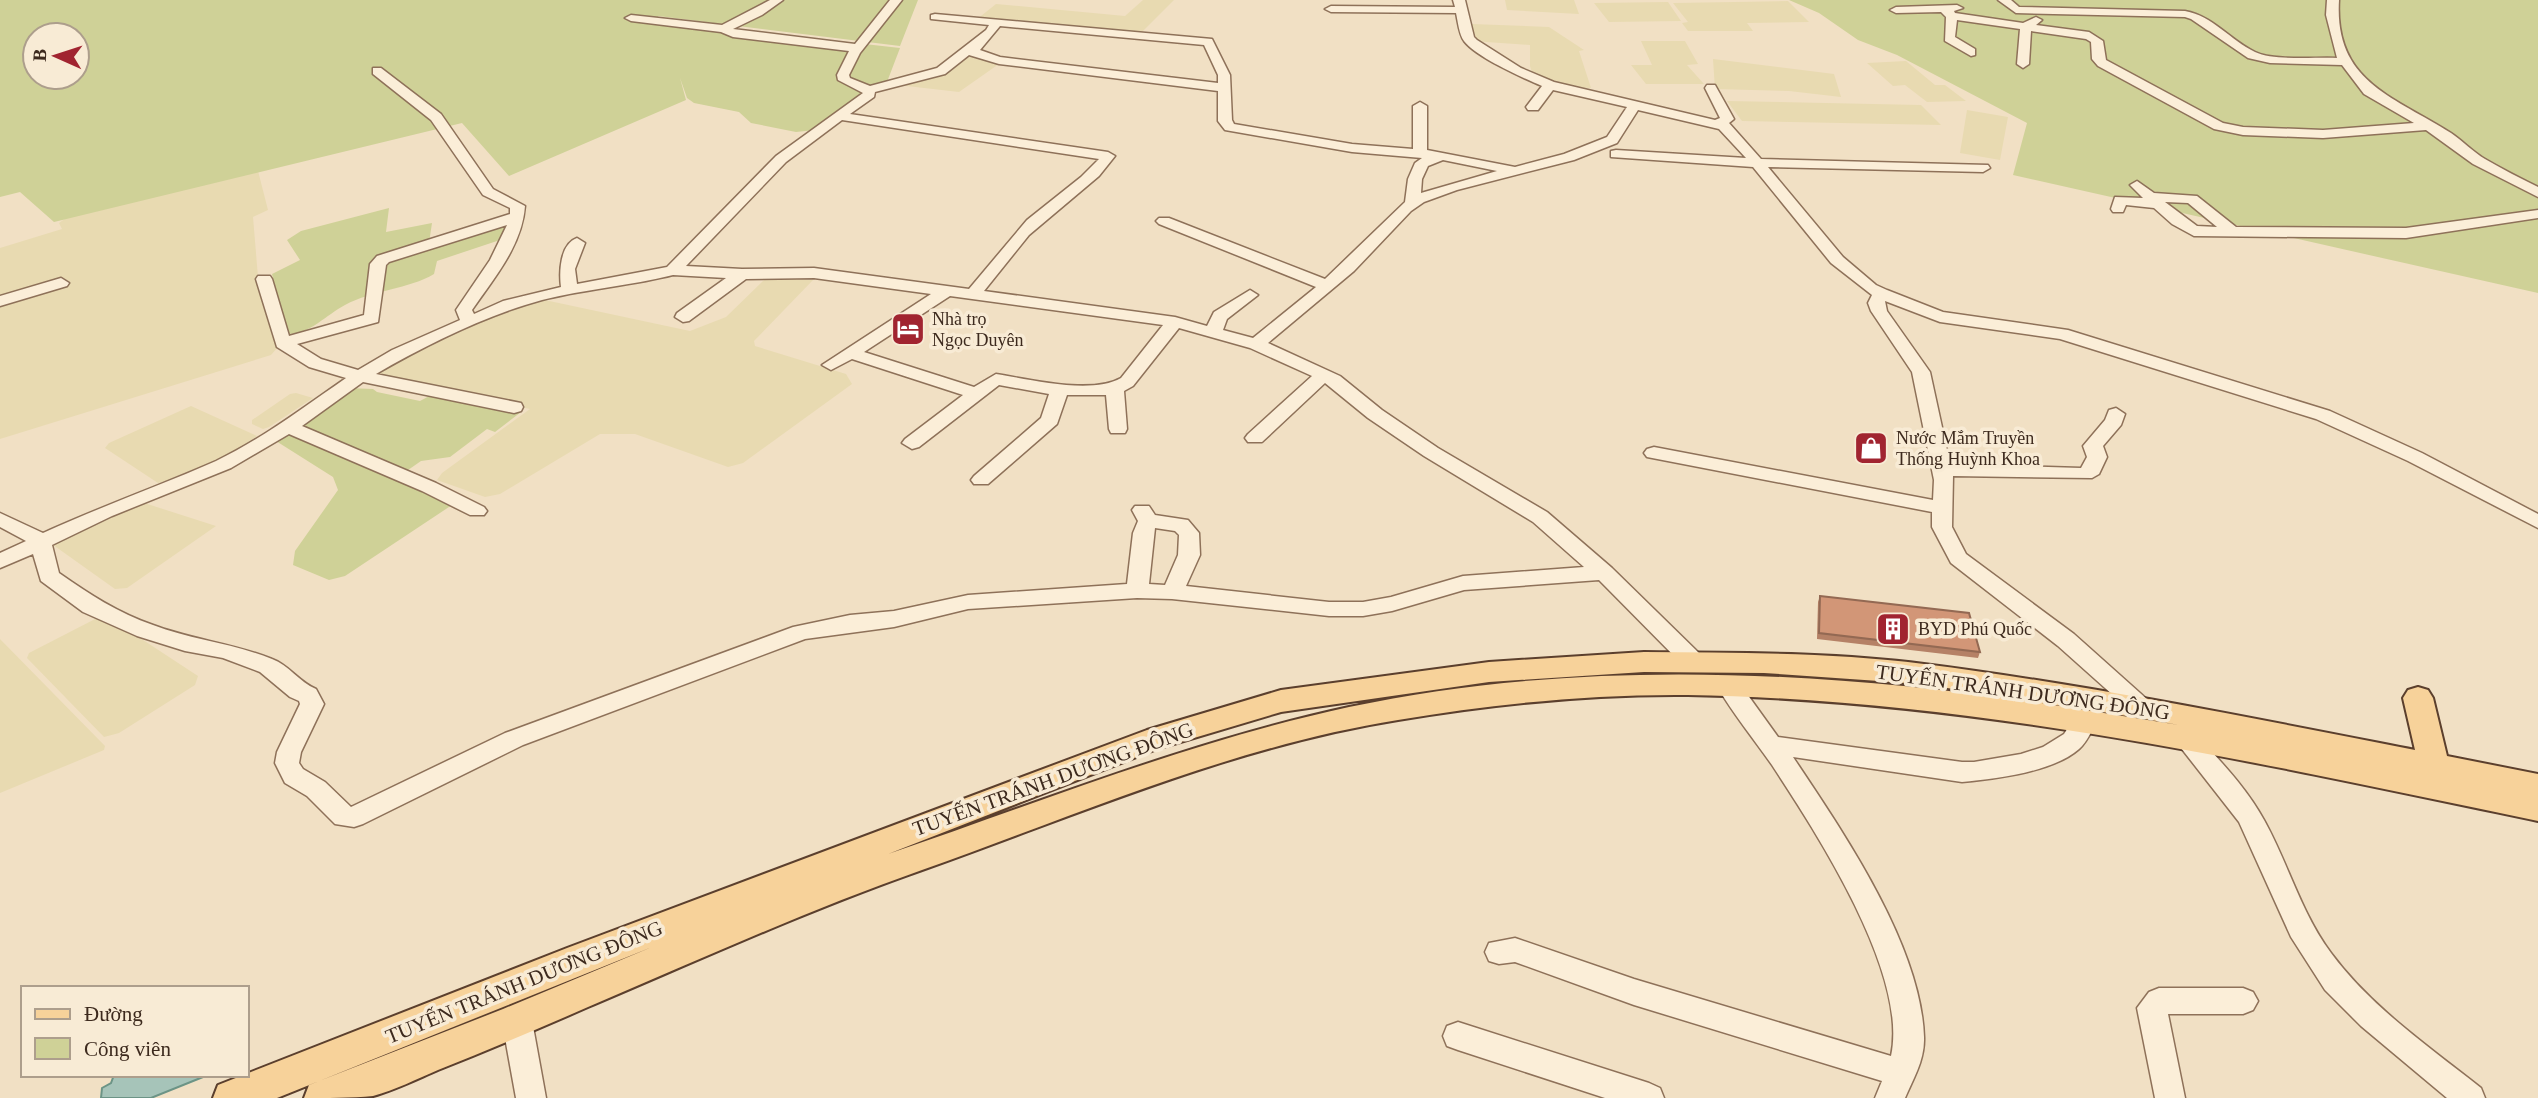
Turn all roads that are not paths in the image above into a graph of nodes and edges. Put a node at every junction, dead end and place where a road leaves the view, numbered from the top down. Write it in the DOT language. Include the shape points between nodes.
graph roads {
  1 [pos="777,0"];
  2 [pos="896,0"];
  3 [pos="2030,0"];
  4 [pos="2173,0"];
  5 [pos="2333,0"];
  6 [pos="1460,5"];
  7 [pos="2005,5"];
  8 [pos="1985,8"];
  9 [pos="1331,9"];
  10 [pos="1896,10"];
  11 [pos="2043,11"];
  12 [pos="2060,11"];
  13 [pos="1948,13"];
  14 [pos="2195,16"];
  15 [pos="935,17"];
  16 [pos="631,18"];
  17 [pos="996,22"];
  18 [pos="2026,26"];
  19 [pos="723,29"];
  20 [pos="978,41"];
  21 [pos="856,50"];
  22 [pos="1971,52"];
  23 [pos="2348,62"];
  24 [pos="2023,64"];
  25 [pos="377,71"];
  26 [pos="1550,85"];
  27 [pos="1224,88"];
  28 [pos="1711,88"];
  29 [pos="869,90"];
  30 [pos="1420,106"];
  31 [pos="1634,106"];
  32 [pos="1532,107"];
  33 [pos="838,116"];
  34 [pos="1264,119"];
  35 [pos="1718,124"];
  36 [pos="2428,126"];
  37 [pos="1250,131"];
  38 [pos="1371,134"];
  39 [pos="1372,151"];
  40 [pos="1420,154"];
  41 [pos="1616,155"];
  42 [pos="1443,156"];
  43 [pos="1757,163"];
  44 [pos="1983,168"];
  45 [pos="1512,170"];
  46 [pos="2137,185"];
  47 [pos="2538,192"];
  48 [pos="2154,200"];
  49 [pos="1412,204"];
  50 [pos="2118,209"];
  51 [pos="2538,214"];
  52 [pos="517,217"];
  53 [pos="1164,221"];
  54 [pos="2233,232"];
  55 [pos="578,243"];
  56 [pos="673,270"];
  57 [pos="742,274"];
  58 [pos="264,279"];
  59 [pos="61,283"];
  60 [pos="1326,285"];
  61 [pos="569,289"];
  62 [pos="947,291"];
  63 [pos="974,293"];
  64 [pos="1881,293"];
  65 [pos="1251,295"];
  66 [pos="0,301"];
  67 [pos="682,317"];
  68 [pos="469,321"];
  69 [pos="1175,322"];
  70 [pos="1213,332"];
  71 [pos="283,343"];
  72 [pos="1256,344"];
  73 [pos="850,353"];
  74 [pos="831,365"];
  75 [pos="1324,374"];
  76 [pos="360,376"];
  77 [pos="1115,389"];
  78 [pos="1059,390"];
  79 [pos="975,393"];
  80 [pos="514,407"];
  81 [pos="2116,414"];
  82 [pos="288,427"];
  83 [pos="1118,429"];
  84 [pos="1255,438"];
  85 [pos="912,443"];
  86 [pos="1654,453"];
  87 [pos="1941,470"];
  88 [pos="981,480"];
  89 [pos="1944,508"];
  90 [pos="477,511"];
  91 [pos="0,519"];
  92 [pos="2538,522"];
  93 [pos="41,540"];
  94 [pos="0,561"];
  95 [pos="1604,573"];
  96 [pos="1137,591"];
  97 [pos="1172,592"];
  98 [pos="1715,670"];
  99 [pos="2418,698"];
  100 [pos="2148,720"];
  101 [pos="2085,721"];
  102 [pos="2186,739"];
  103 [pos="1773,746"];
  104 [pos="2434,765"];
  105 [pos="2538,786"];
  106 [pos="2538,808"];
  107 [pos="948,833"];
  108 [pos="1499,952"];
  109 [pos="2243,1001"];
  110 [pos="517,1021"];
  111 [pos="1458,1036"];
  112 [pos="1896,1086"];
  113 [pos="232,1098"];
  114 [pos="323,1098"];
  115 [pos="531,1098"];
  116 [pos="1649,1098"];
  117 [pos="2170,1098"];
  118 [pos="2470,1098"];
  1 -- 19 [label="street"];
  2 -- 21 [label="street"];
  3 -- 11 [label="street"];
  4 -- 14 [label="street"];
  5 -- 23 [label="street" via="2340,51"];
  6 -- 9 [label="street"];
  6 -- 26 [label="street" via="1473,43 1517,71"];
  7 -- 11 [label="street"];
  8 -- 13 [label="street"];
  10 -- 13 [label="street"];
  11 -- 12 [label="street"];
  12 -- 14 [label="street"];
  12 -- 18 [label="street"];
  13 -- 18 [label="street"];
  13 -- 22 [label="street" via="1950,38"];
  14 -- 23 [label="street" via="2260,57"];
  15 -- 17 [label="street"];
  16 -- 19 [label="street"];
  17 -- 20 [label="street"];
  17 -- 27 [label="street" via="1208,42 1223,69"];
  18 -- 24 [label="street"];
  18 -- 36 [label="street" via="2095,38 2102,63 2219,127 2270,134"];
  19 -- 21 [label="street"];
  20 -- 27 [label="street" via="973,52 999,60"];
  20 -- 29 [label="street" via="941,71"];
  21 -- 29 [label="street" via="845,68 844,80"];
  23 -- 36 [label="street" via="2369,91"];
  25 -- 52 [label="street" via="436,117 488,192 518,206"];
  26 -- 31 [label="street"];
  26 -- 32 [label="street"];
  27 -- 37 [label="street" via="1226,124"];
  28 -- 35 [label="street" via="1727,119"];
  29 -- 33 [label="street"];
  30 -- 40 [label="street"];
  31 -- 35 [label="street"];
  31 -- 45 [label="street" via="1612,140 1569,157"];
  33 -- 56 [label="street" via="781,159"];
  33 -- 63 [label="street" via="1108,156 1005,251"];
  34 -- 37 [label="street"];
  35 -- 43 [label="street" via="1731,131"];
  36 -- 47 [label="street" via="2487,166"];
  37 -- 39 [label="street"];
  38 -- 39 [label="street"];
  39 -- 40 [label="street"];
  40 -- 42 [label="street"];
  41 -- 43 [label="street"];
  42 -- 45 [label="street"];
  42 -- 49 [label="street" via="1422,163"];
  43 -- 44 [label="street"];
  43 -- 64 [label="street" via="1837,260"];
  45 -- 49 [label="street" via="1434,192"];
  46 -- 48 [label="street"];
  48 -- 50 [label="street" via="2120,200"];
  48 -- 54 [label="street" via="2190,230"];
  48 -- 54 [label="street" via="2192,199"];
  49 -- 60 [label="street"];
  51 -- 54 [label="street" via="2415,232"];
  52 -- 68 [label="street" via="496,262 464,310"];
  52 -- 71 [label="street" via="383,259 378,264 372,317"];
  53 -- 60 [label="street"];
  55 -- 61 [label="street" via="567,269"];
  56 -- 57 [label="street"];
  56 -- 61 [label="street"];
  57 -- 62 [label="street" via="814,273"];
  57 -- 67 [label="street"];
  58 -- 71 [label="street"];
  59 -- 66 [label="street"];
  60 -- 72 [label="street"];
  61 -- 68 [label="street"];
  62 -- 63 [label="street"];
  62 -- 73 [label="street"];
  63 -- 69 [label="street"];
  64 -- 87 [label="street" via="1876,303 1879,311 1921,372"];
  64 -- 92 [label="street" via="1940,317 2062,334 2323,415"];
  65 -- 70 [label="street" via="1220,316"];
  68 -- 76 [label="street"];
  69 -- 70 [label="street"];
  69 -- 77 [label="street" via="1127,382"];
  70 -- 72 [label="street"];
  71 -- 76 [label="street" via="315,363"];
  72 -- 75 [label="street"];
  73 -- 74 [label="street"];
  73 -- 79 [label="street" via="912,381"];
  75 -- 84 [label="street"];
  75 -- 95 [label="street" via="1431,452 1541,517"];
  76 -- 80 [label="street"];
  76 -- 82 [label="street"];
  77 -- 78 [label="street"];
  77 -- 83 [label="street"];
  78 -- 79 [label="street" via="1001,378"];
  78 -- 88 [label="street" via="1050,420"];
  79 -- 85 [label="street"];
  81 -- 87 [label="street" via="2093,446 2096,457 2092,470 2085,474"];
  82 -- 90 [label="street"];
  82 -- 93 [label="street" via="203,474"];
  86 -- 89 [label="street"];
  87 -- 89 [label="street"];
  89 -- 100 [label="street" via="1942,527 1958,558 2066,640"];
  91 -- 93 [label="street"];
  93 -- 94 [label="street"];
  93 -- 96 [label="street" via="49,576 91,607 145,631 268,666 308,695 312,704 287,763 294,776 316,789 344,817 354,817 514,739 801,632 968,603"];
  95 -- 97 [label="street" via="1463,583 1363,609"];
  95 -- 98 [label="street"];
  96 -- 97 [label="street"];
  96 -- 97 [label="street" via="1145,515 1181,525 1189,533 1189,555"];
  98 -- 100 [label="main road, TUYẾN TRÁNH DƯƠNG ĐÔNG" via="1922,674"];
  98 -- 101 [label="main road, TUYẾN TRÁNH DƯƠNG ĐÔNG"];
  98 -- 103 [label="street"];
  98 -- 107 [label="main road, TUYẾN TRÁNH DƯƠNG ĐÔNG" via="1402,708 1314,725"];
  98 -- 107 [label="main road, TUYẾN TRÁNH DƯƠNG ĐÔNG" via="1644,662 1489,672 1281,701 1147,741"];
  99 -- 104 [label="main road"];
  100 -- 101 [label="main road, TUYẾN TRÁNH DƯƠNG ĐÔNG"];
  100 -- 102 [label="main road, TUYẾN TRÁNH DƯƠNG ĐÔNG"];
  100 -- 104 [label="main road, TUYẾN TRÁNH DƯƠNG ĐÔNG"];
  101 -- 103 [label="street" via="2072,742 1990,771 1962,772"];
  102 -- 106 [label="main road, TUYẾN TRÁNH DƯƠNG ĐÔNG"];
  102 -- 118 [label="street" via="2256,828 2293,918 2328,971 2360,1005"];
  103 -- 112 [label="street" via="1843,860 1892,961 1907,1007 1909,1038"];
  104 -- 105 [label="main road, TUYẾN TRÁNH DƯƠNG ĐÔNG"];
  107 -- 110 [label="main road, TUYẾN TRÁNH DƯƠNG ĐÔNG"];
  107 -- 113 [label="main road, TUYẾN TRÁNH DƯƠNG ĐÔNG" via="580,959"];
  108 -- 112 [label="street" via="1515,950"];
  109 -- 117 [label="street" via="2159,1001 2152,1008"];
  110 -- 114 [label="main road, TUYẾN TRÁNH DƯƠNG ĐÔNG"];
  110 -- 115 [label="street"];
  111 -- 116 [label="street"];
}
